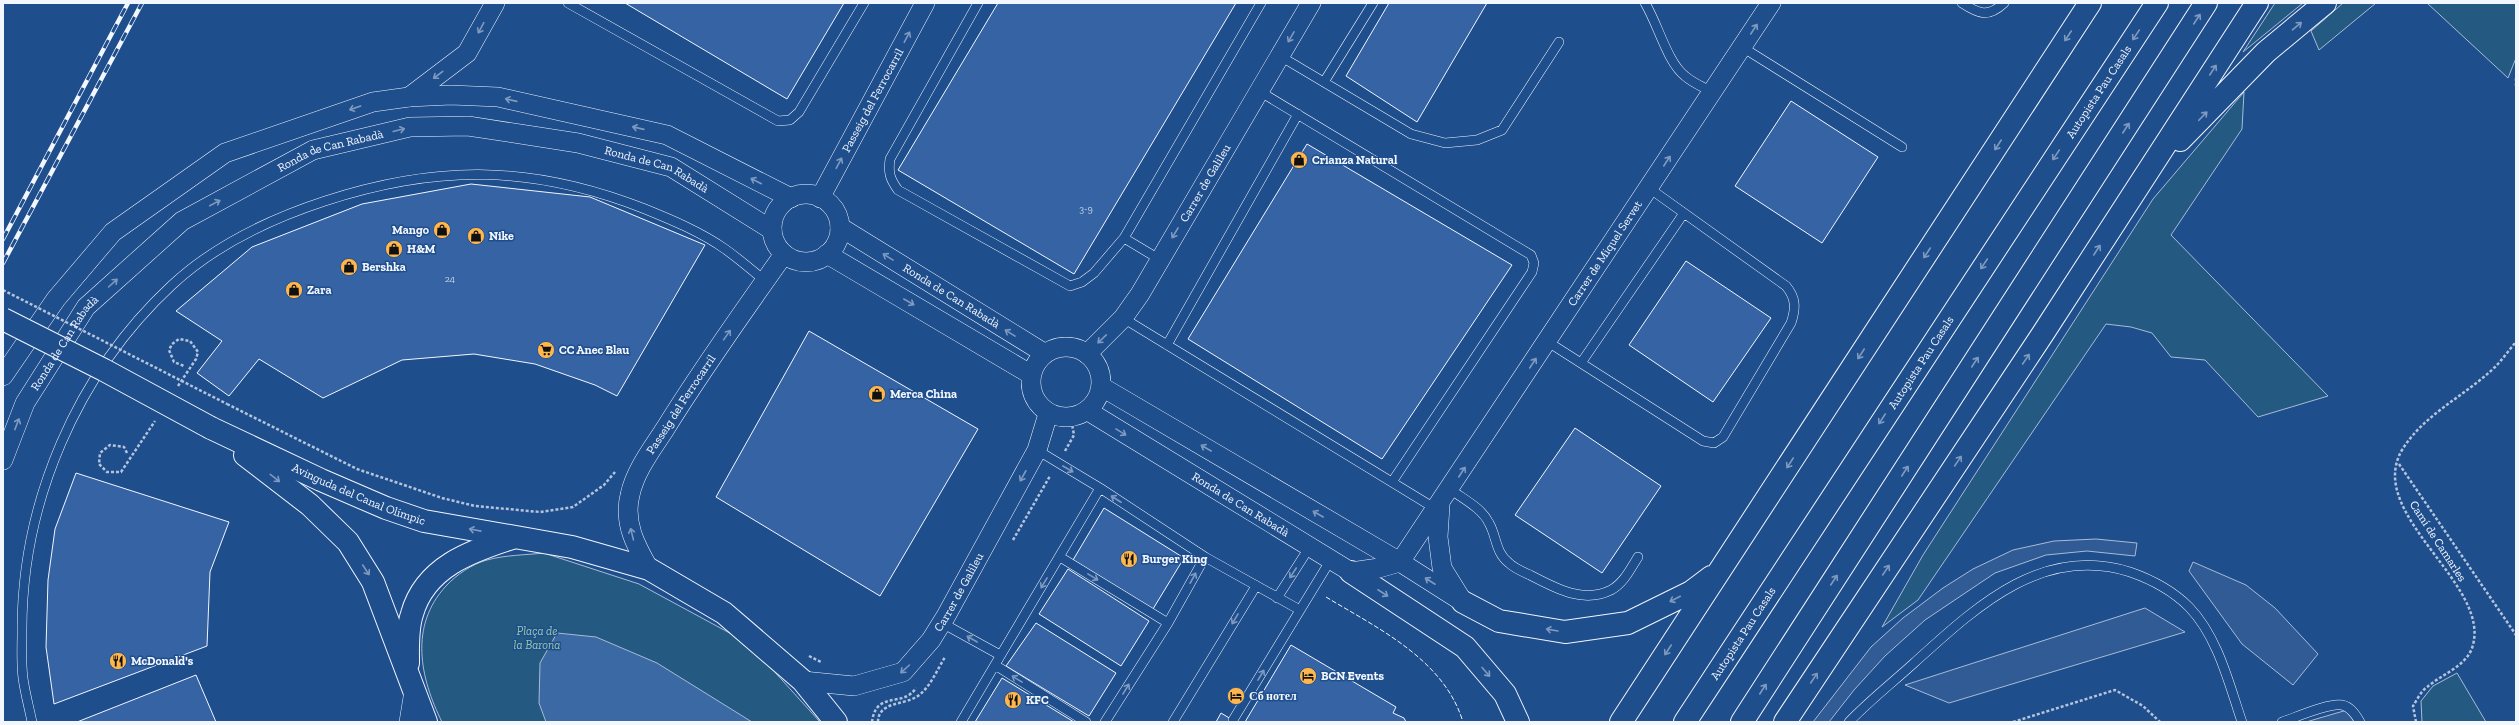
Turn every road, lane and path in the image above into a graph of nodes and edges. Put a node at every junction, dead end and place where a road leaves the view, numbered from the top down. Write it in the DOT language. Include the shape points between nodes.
graph roads {
  1 [pos="495,3"];
  2 [pos="568,3"];
  3 [pos="864,3"];
  4 [pos="925,3"];
  5 [pos="978,3"];
  6 [pos="1261,3"];
  7 [pos="1311,3"];
  8 [pos="1373,3"];
  9 [pos="1645,3"];
  10 [pos="1771,3"];
  11 [pos="1962,3"];
  12 [pos="2004,3"];
  13 [pos="2090,3"];
  14 [pos="2157,3"];
  15 [pos="2206,3"];
  16 [pos="2257,3"];
  17 [pos="2325,3"];
  18 [pos="1559,42"];
  19 [pos="1742,48"];
  20 [pos="1280,56"];
  21 [pos="2516,78"];
  22 [pos="1324,82"];
  23 [pos="2516,88"];
  24 [pos="1259,91"];
  25 [pos="1712,92"];
  26 [pos="409,97"];
  27 [pos="1298,114"];
  28 [pos="1902,147"];
  29 [pos="2147,174"];
  30 [pos="1649,188"];
  31 [pos="791,198"];
  32 [pos="820,198"];
  33 [pos="1684,213"];
  34 [pos="840,227"];
  35 [pos="772,230"];
  36 [pos="1124,238"];
  37 [pos="784,254"];
  38 [pos="827,254"];
  39 [pos="1159,259"];
  40 [pos="765,281"];
  41 [pos="3,290"];
  42 [pos="1124,318"];
  43 [pos="3,319"];
  44 [pos="1548,342"];
  45 [pos="2516,342"];
  46 [pos="1167,345"];
  47 [pos="1044,353"];
  48 [pos="1087,354"];
  49 [pos="1581,363"];
  50 [pos="1030,374"];
  51 [pos="3,376"];
  52 [pos="1102,388"];
  53 [pos="1088,411"];
  54 [pos="1048,414"];
  55 [pos="211,428"];
  56 [pos="1037,450"];
  57 [pos="3,460"];
  58 [pos="2398,463"];
  59 [pos="642,466"];
  60 [pos="1392,482"];
  61 [pos="1100,488"];
  62 [pos="1442,501"];
  63 [pos="513,537"];
  64 [pos="1309,548"];
  65 [pos="1638,556"];
  66 [pos="1060,557"];
  67 [pos="1205,557"];
  68 [pos="1330,561"];
  69 [pos="1400,562"];
  70 [pos="649,569"];
  71 [pos="1720,570"];
  72 [pos="1351,572"];
  73 [pos="1256,586"];
  74 [pos="1277,598"];
  75 [pos="1463,602"];
  76 [pos="1300,610"];
  77 [pos="942,623"];
  78 [pos="1168,623"];
  79 [pos="2516,635"];
  80 [pos="947,654"];
  81 [pos="808,655"];
  82 [pos="1000,655"];
  83 [pos="826,664"];
  84 [pos="995,665"];
  85 [pos="411,681"];
  86 [pos="803,681"];
  87 [pos="1233,720"];
  88 [pos="32,722"];
  89 [pos="409,722"];
  90 [pos="426,722"];
  91 [pos="836,722"];
  92 [pos="878,722"];
  93 [pos="961,722"];
  94 [pos="1086,722"];
  95 [pos="1105,722"];
  96 [pos="1173,722"];
  97 [pos="1518,722"];
  98 [pos="1621,722"];
  99 [pos="1685,722"];
  100 [pos="1742,722"];
  101 [pos="1785,722"];
  102 [pos="1849,722"];
  103 [pos="2013,722"];
  104 [pos="2160,722"];
  105 [pos="2242,722"];
  106 [pos="2282,722"];
  107 [pos="2360,722"];
  108 [pos="2416,722"];
  1 -- 26 [label="street, one-way" via="468,53"];
  2 -- 3 [label="lane" via="778,121 790,120 799,112"];
  32 -- 4 [label="street, Passeig del Ferrocarril, one-way"];
  5 -- 36 [label="lane" via="890,159 890,180 898,190 1070,286 1082,282 1094,273"];
  6 -- 36 [label="lane"];
  7 -- 20 [label="street, Carrer de Galileu, one-way"];
  8 -- 22 [label="lane"];
  9 -- 25 [label="lane" via="1654,16 1671,57 1684,76"];
  19 -- 10 [label="street, Carrer de Miquel Servet, one-way"];
  11 -- 12 [label="lane" via="1978,13 1995,12"];
  13 -- 71 [label="main road, one-way"];
  14 -- 99 [label="main road, Autopista Pau Casals, one-way"];
  100 -- 15 [label="main road, one-way"];
  29 -- 16 [label="main road, one-way"];
  29 -- 17 [label="main road, one-way" via="2266,52"];
  18 -- 22 [label="lane" via="1502,130 1477,140 1445,143 1412,134"];
  19 -- 25 [label="street, Carrer de Miquel Servet"];
  19 -- 28 [label="lane"];
  20 -- 22 [label="lane"];
  20 -- 24 [label="street, Carrer de Galileu"];
  21 -- 23 [label="path"];
  24 -- 27 [label="lane"];
  24 -- 39 [label="street, Carrer de Galileu, one-way"];
  30 -- 25 [label="street, Carrer de Miquel Servet, one-way"];
  31 -- 26 [label="street, one-way" via="668,135 498,97"];
  26 -- 51 [label="street, one-way" via="373,102 225,153 113,232 56,299"];
  27 -- 46 [label="lane"];
  27 -- 60 [label="lane" via="1531,255 1534,263 1532,272"];
  101 -- 29 [label="main road, one-way"];
  30 -- 33 [label="lane"];
  30 -- 44 [label="street, Carrer de Miquel Servet"];
  31 -- 32 [label="street" via="809,195"];
  31 -- 35 [label="street" via="779,208"];
  32 -- 34 [label="street" via="836,212"];
  33 -- 49 [label="lane"];
  33 -- 49 [label="lane" via="1786,286 1794,295 1795,310 1791,323 1723,437 1714,442 1703,441"];
  34 -- 38 [label="street" via="837,243"];
  47 -- 34 [label="street, Ronda de Can Rabadà, one-way"];
  35 -- 37 [label="street" via="775,242"];
  57 -- 35 [label="street, Ronda de Can Rabadà, one-way" via="25,403 86,307 182,221 314,150 410,127 468,126 578,143 671,167"];
  36 -- 39 [label="lane"];
  37 -- 38 [label="street" via="801,262 812,262"];
  37 -- 40 [label="street, Passeig del Ferrocarril"];
  38 -- 50 [label="street, one-way"];
  39 -- 42 [label="street, Carrer de Galileu"];
  59 -- 40 [label="street, Passeig del Ferrocarril, one-way" via="694,381"];
  40 -- 88 [label="lane" via="725,248 677,222 601,192 564,183 516,177 480,174 400,180 289,213 248,232 174,283 136,322 96,376 72,417 38,508 22,593 22,676"];
  41 -- 59 [label="path, bridge" via="357,469 442,498 475,506 540,512 573,507 604,485 624,462"];
  42 -- 46 [label="lane"];
  42 -- 48 [label="street, Carrer de Galileu, one-way"];
  43 -- 55 [label="main road, Avinguda del Canal Olímpic, bridge"];
  44 -- 49 [label="lane"];
  62 -- 44 [label="street, Carrer de Miquel Servet, one-way"];
  45 -- 58 [label="path, Camí de Camarles" via="2495,367 2420,427 2402,451"];
  46 -- 60 [label="lane"];
  47 -- 48 [label="street" via="1063,346"];
  47 -- 50 [label="street"];
  48 -- 52 [label="street" via="1100,369"];
  50 -- 54 [label="street" via="1031,394"];
  52 -- 53 [label="street"];
  69 -- 52 [label="street, one-way"];
  53 -- 54 [label="street" via="1071,418"];
  53 -- 64 [label="street, Ronda de Can Rabadà, one-way"];
  54 -- 56 [label="street, Carrer de Galileu"];
  63 -- 55 [label="main road, Avinguda del Canal Olímpic, one-way" via="424,521 386,508"];
  55 -- 85 [label="main road, Avinguda del Canal Olímpic, one-way" via="310,504 348,542 373,582"];
  56 -- 61 [label="lane, one-way"];
  56 -- 77 [label="street, Carrer de Galileu, one-way"];
  58 -- 79 [label="path"];
  58 -- 108 [label="path, Camí de Camarles" via="2397,492 2410,519 2473,614 2476,633 2472,650 2461,663 2425,688 2413,706"];
  70 -- 59 [label="street, Passeig del Ferrocarril, one-way" via="633,540 628,518 630,495"];
  60 -- 62 [label="lane"];
  61 -- 66 [label="lane"];
  67 -- 61 [label="lane, one-way"];
  62 -- 65 [label="lane" via="1483,513 1490,524 1499,553 1509,564 1560,591 1584,595 1611,590 1621,582"];
  62 -- 69 [label="street, Carrer de Miquel Servet"];
  62 -- 75 [label="street" via="1438,537 1442,568"];
  63 -- 70 [label="main road" via="572,547"];
  63 -- 85 [label="main road" via="469,552 442,568 420,593 412,614"];
  64 -- 68 [label="street, Ronda de Can Rabadà"];
  64 -- 74 [label="lane, one-way"];
  66 -- 78 [label="lane, one-way"];
  66 -- 82 [label="lane, one-way"];
  67 -- 73 [label="lane"];
  78 -- 67 [label="lane, one-way"];
  68 -- 72 [label="street, Ronda de Can Rabadà"];
  68 -- 76 [label="lane"];
  69 -- 72 [label="street"];
  75 -- 69 [label="street, one-way"];
  70 -- 86 [label="main road" via="724,613"];
  71 -- 75 [label="main road, one-way" via="1691,592 1628,623 1565,632 1499,621"];
  71 -- 98 [label="main road, one-way"];
  72 -- 97 [label="main road, one-way" via="1464,647 1505,694"];
  73 -- 74 [label="lane"];
  73 -- 96 [label="lane, one-way"];
  74 -- 76 [label="lane"];
  87 -- 76 [label="lane, one-way"];
  82 -- 77 [label="lane, one-way"];
  77 -- 86 [label="street, Carrer de Galileu, one-way" via="903,672 854,686"];
  95 -- 78 [label="lane, one-way"];
  80 -- 92 [label="path" via="917,697 888,706 882,711"];
  81 -- 83 [label="path"];
  82 -- 84 [label="lane"];
  84 -- 93 [label="lane"];
  94 -- 84 [label="lane, one-way"];
  85 -- 89 [label="street"];
  85 -- 90 [label="main road"];
  86 -- 91 [label="main road"];
  102 -- 105 [label="lane" via="1965,617 1992,598 2018,582 2050,569 2084,565 2112,567 2139,575 2166,587 2190,608 2209,637 2224,669"];
  103 -- 104 [label="path" via="2115,690 2143,706"];
  106 -- 107 [label="lane" via="2343,705 2354,712"];
}
